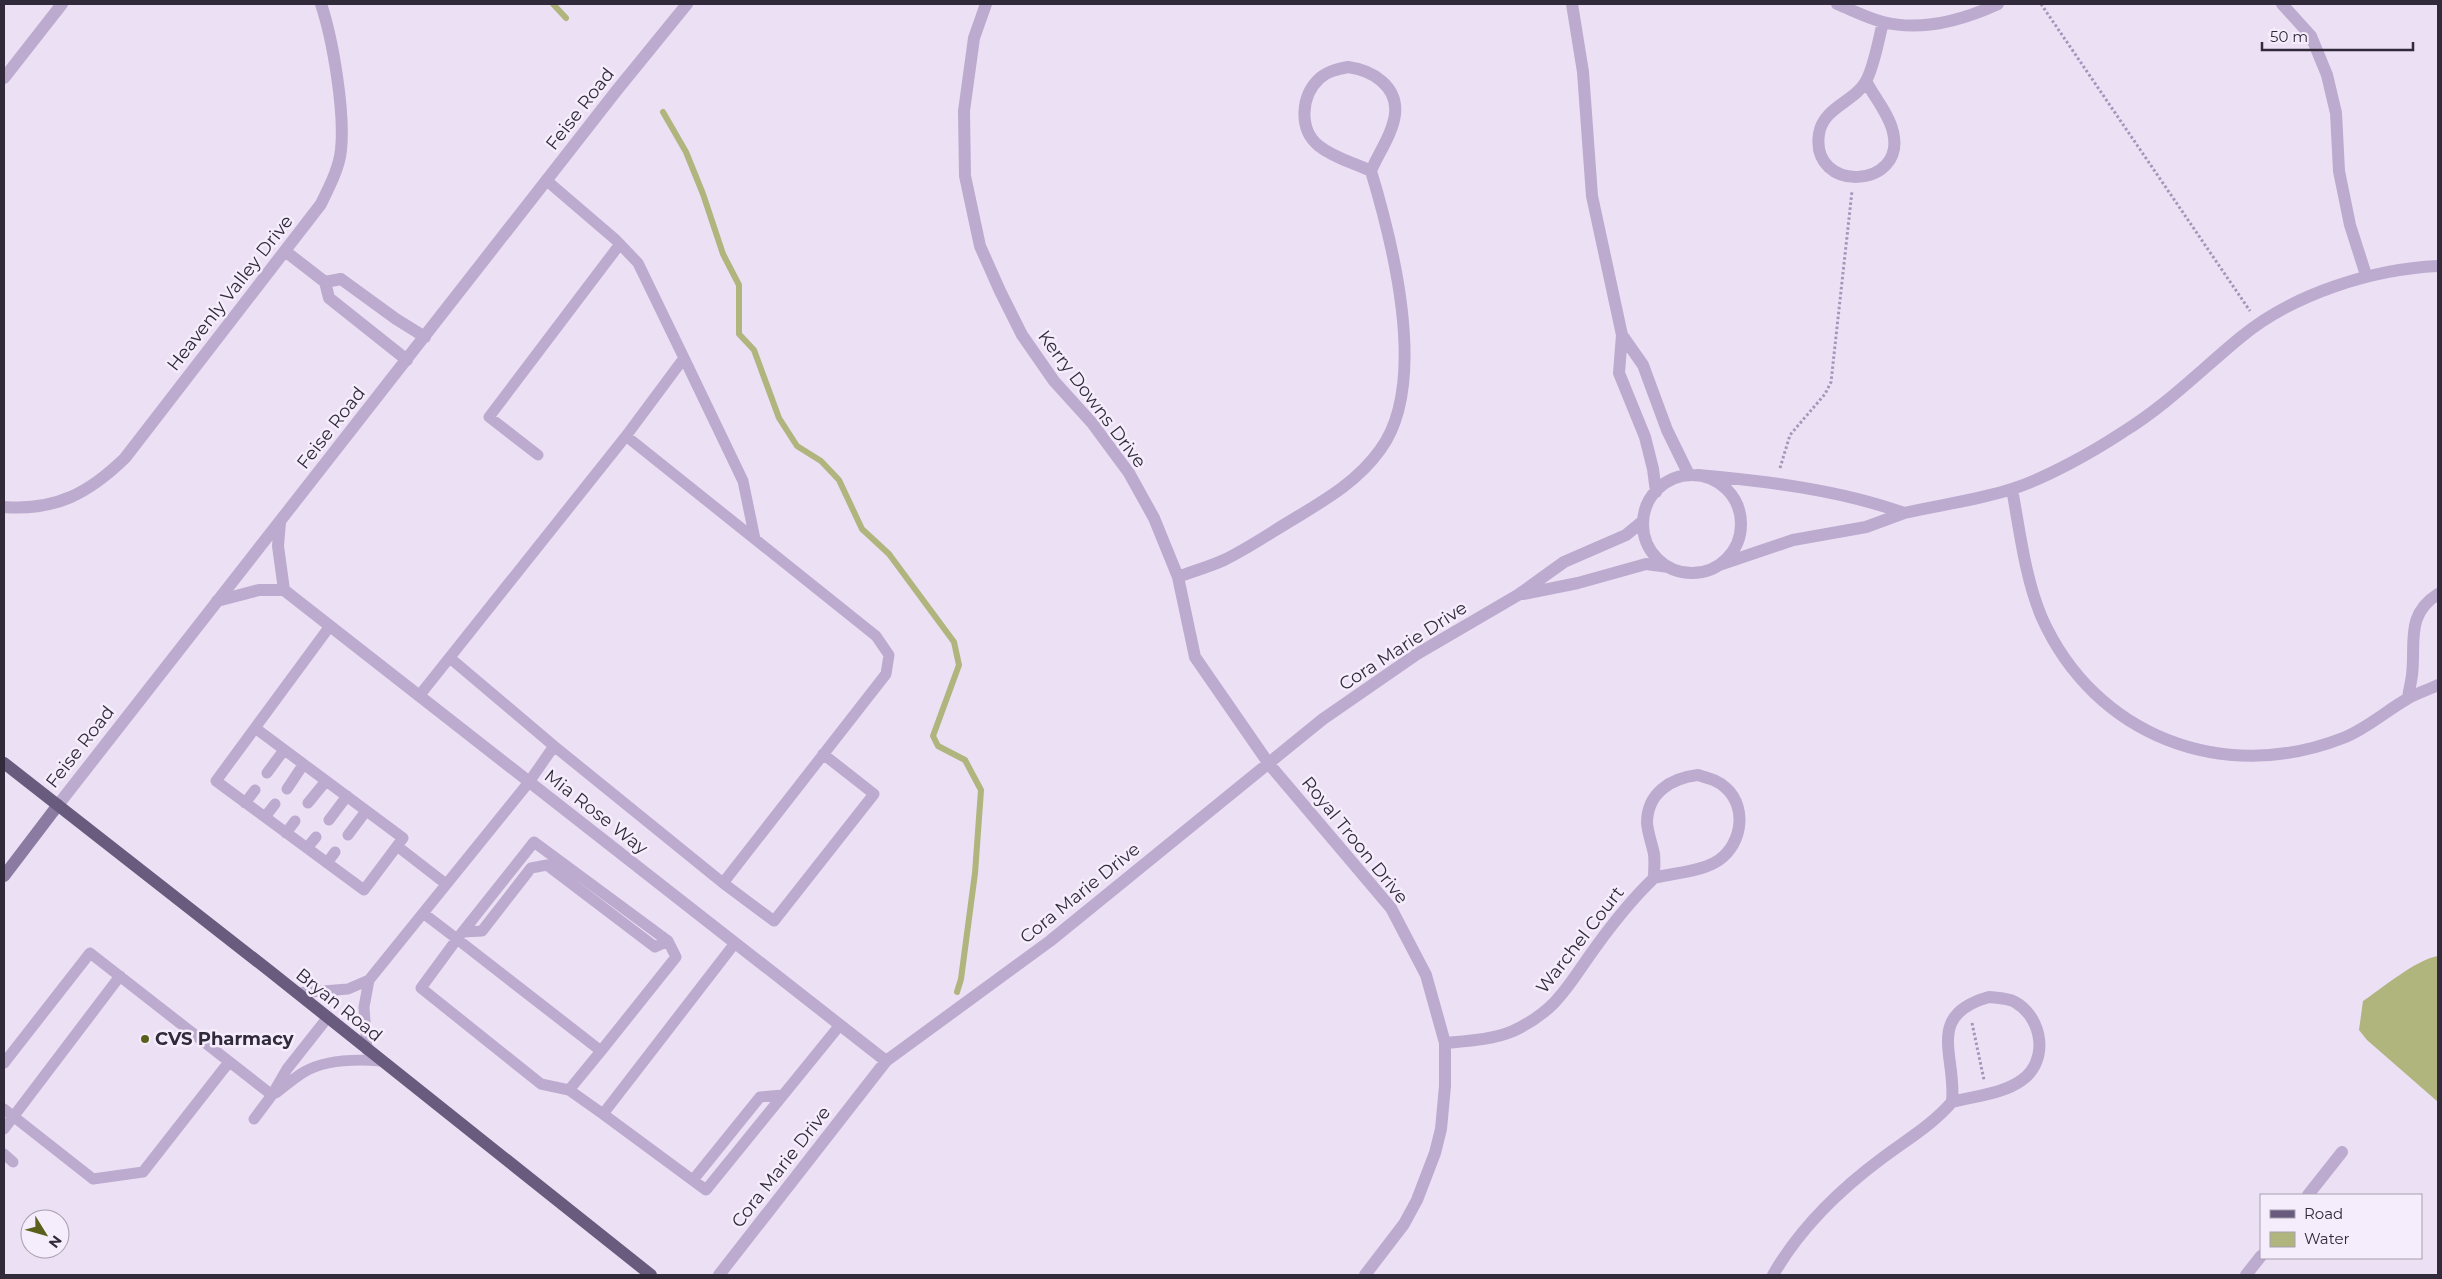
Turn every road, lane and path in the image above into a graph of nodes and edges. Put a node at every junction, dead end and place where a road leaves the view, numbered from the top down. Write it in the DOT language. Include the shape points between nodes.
graph roads {
  1 [pos="62,4"];
  2 [pos="321,4"];
  3 [pos="687,4"];
  4 [pos="986,4"];
  5 [pos="1572,4"];
  6 [pos="1837,4"];
  7 [pos="1998,4"];
  8 [pos="2041,4"];
  9 [pos="2282,4"];
  10 [pos="1883,22"];
  11 [pos="4,78"];
  12 [pos="1866,81"];
  13 [pos="1371,172"];
  14 [pos="546,180"];
  15 [pos="1852,191"];
  16 [pos="620,244"];
  17 [pos="285,251"];
  18 [pos="2438,266"];
  19 [pos="2366,276"];
  20 [pos="325,282"];
  21 [pos="2251,312"];
  22 [pos="1622,335"];
  23 [pos="425,337"];
  24 [pos="684,358"];
  25 [pos="407,360"];
  26 [pos="626,436"];
  27 [pos="538,455"];
  28 [pos="1780,471"];
  29 [pos="1693,475"];
  30 [pos="2012,489"];
  31 [pos="1656,492"];
  32 [pos="4,508"];
  33 [pos="1904,513"];
  34 [pos="1643,521"];
  35 [pos="280,522"];
  36 [pos="755,539"];
  37 [pos="1719,564"];
  38 [pos="1669,567"];
  39 [pos="1178,577"];
  40 [pos="284,590"];
  41 [pos="2438,594"];
  42 [pos="1518,595"];
  43 [pos="217,602"];
  44 [pos="330,626"];
  45 [pos="450,658"];
  46 [pos="2438,685"];
  47 [pos="419,696"];
  48 [pos="2408,698"];
  49 [pos="255,728"];
  50 [pos="554,746"];
  51 [pos="284,750"];
  52 [pos="823,754"];
  53 [pos="4,763"];
  54 [pos="1269,764"];
  55 [pos="304,765"];
  56 [pos="267,773"];
  57 [pos="326,781"];
  58 [pos="529,782"];
  59 [pos="287,788"];
  60 [pos="255,790"];
  61 [pos="347,796"];
  62 [pos="245,803"];
  63 [pos="308,803"];
  64 [pos="275,804"];
  65 [pos="58,805"];
  66 [pos="366,811"];
  67 [pos="265,818"];
  68 [pos="329,820"];
  69 [pos="295,821"];
  70 [pos="286,833"];
  71 [pos="348,835"];
  72 [pos="316,837"];
  73 [pos="397,846"];
  74 [pos="307,848"];
  75 [pos="335,852"];
  76 [pos="327,863"];
  77 [pos="4,876"];
  78 [pos="1654,878"];
  79 [pos="723,883"];
  80 [pos="446,884"];
  81 [pos="423,913"];
  82 [pos="460,935"];
  83 [pos="668,941"];
  84 [pos="735,943"];
  85 [pos="120,976"];
  86 [pos="369,980"];
  87 [pos="298,994"];
  88 [pos="1968,1005"];
  89 [pos="328,1018"];
  90 [pos="840,1025"];
  91 [pos="1445,1043"];
  92 [pos="367,1050"];
  93 [pos="601,1051"];
  94 [pos="381,1060"];
  95 [pos="886,1061"];
  96 [pos="229,1062"];
  97 [pos="4,1063"];
  98 [pos="569,1090"];
  99 [pos="1986,1093"];
  100 [pos="272,1095"];
  101 [pos="783,1095"];
  102 [pos="1952,1102"];
  103 [pos="4,1109"];
  104 [pos="603,1114"];
  105 [pos="13,1117"];
  106 [pos="254,1119"];
  107 [pos="4,1129"];
  108 [pos="2342,1152"];
  109 [pos="693,1180"];
  110 [pos="2309,1194"];
  111 [pos="2260,1257"];
  112 [pos="651,1275"];
  113 [pos="719,1275"];
  114 [pos="1365,1275"];
  115 [pos="1773,1275"];
  116 [pos="2246,1275"];
  1 -- 11 [label="street"];
  2 -- 17 [label="street, Heavenly Valley Drive" via="328,24 342,117 341,151 334,177 321,204"];
  3 -- 14 [label="street, Feise Road"];
  4 -- 39 [label="street, Kerry Downs Drive" via="974,38 964,111 965,176 980,246 1022,335 1129,473 1154,518"];
  5 -- 22 [label="street" via="1583,72 1592,196"];
  6 -- 10 [label="street"];
  7 -- 10 [label="street" via="1943,24 1906,26"];
  8 -- 21 [label="path"];
  9 -- 19 [label="street" via="2311,36 2327,75 2336,113 2339,171 2350,225"];
  10 -- 12 [label="street"];
  12 -- 12 [label="street" via="1891,125 1893,146 1888,161 1874,173 1866,177 1846,177 1837,173 1823,158 1819,133 1833,110"];
  13 -- 13 [label="street" via="1391,128 1395,114 1393,99 1386,86 1363,69 1348,67 1334,70 1316,83 1305,102 1309,132 1317,145"];
  13 -- 39 [label="street" via="1387,224 1401,313 1404,383 1392,429 1381,450 1343,489 1224,560"];
  14 -- 16 [label="lane"];
  14 -- 23 [label="street, Feise Road"];
  15 -- 28 [label="path" via="1831,382 1825,394 1790,435"];
  16 -- 24 [label="lane" via="638,263"];
  16 -- 27 [label="lane" via="490,417"];
  17 -- 20 [label="street"];
  17 -- 32 [label="street, Heavenly Valley Drive" via="125,458 104,478 79,495 53,504 24,509"];
  18 -- 19 [label="street"];
  19 -- 30 [label="street" via="2306,299 2259,324 2242,335 2165,403 2124,432 2080,458"];
  20 -- 23 [label="street" via="341,279"];
  20 -- 25 [label="street" via="329,298"];
  22 -- 29 [label="street" via="1643,365 1667,430"];
  22 -- 31 [label="street" via="1619,373 1645,437"];
  23 -- 25 [label="street, Feise Road"];
  24 -- 26 [label="lane"];
  24 -- 36 [label="lane" via="742,481"];
  25 -- 35 [label="street, Feise Road"];
  26 -- 36 [label="lane"];
  26 -- 45 [label="lane"];
  29 -- 31 [label="street" via="1671,480"];
  29 -- 33 [label="street" via="1736,478 1869,500"];
  29 -- 37 [label="street" via="1708,477 1724,487 1740,513 1737,542"];
  30 -- 33 [label="street"];
  30 -- 48 [label="street" via="2031,584 2042,617 2058,649 2086,685 2115,710 2148,731 2188,748 2232,756 2291,753 2344,738"];
  31 -- 34 [label="street" via="1647,505"];
  33 -- 37 [label="street" via="1866,526 1793,540"];
  34 -- 38 [label="street" via="1651,551"];
  34 -- 42 [label="street, Cora Marie Drive" via="1626,535 1564,562"];
  35 -- 40 [label="street" via="278,546"];
  35 -- 43 [label="street, Feise Road"];
  36 -- 52 [label="lane" via="876,636 890,655 886,674"];
  37 -- 38 [label="street" via="1694,573"];
  38 -- 42 [label="street, Cora Marie Drive" via="1646,564 1578,584"];
  39 -- 54 [label="street, Kerry Downs Drive" via="1195,657"];
  40 -- 43 [label="street" via="259,590"];
  40 -- 44 [label="street, Mia Rose Way"];
  41 -- 48 [label="street" via="2423,606 2415,621"];
  42 -- 54 [label="street, Cora Marie Drive" via="1416,654 1323,719"];
  43 -- 65 [label="street, Feise Road"];
  44 -- 47 [label="street, Mia Rose Way"];
  44 -- 49 [label="lane"];
  45 -- 47 [label="lane"];
  45 -- 50 [label="lane"];
  46 -- 48 [label="street"];
  47 -- 58 [label="street, Mia Rose Way"];
  49 -- 51 [label="lane"];
  49 -- 62 [label="lane" via="216,781"];
  50 -- 58 [label="lane"];
  50 -- 79 [label="lane"];
  51 -- 55 [label="lane"];
  51 -- 56 [label="lane"];
  52 -- 79 [label="lane"];
  52 -- 79 [label="lane" via="874,794 868,802 774,921"];
  53 -- 65 [label="main road, Bryan Road"];
  54 -- 91 [label="street, Royal Troon Drive" via="1391,908 1426,975"];
  54 -- 95 [label="street, Cora Marie Drive" via="1050,941"];
  55 -- 57 [label="lane"];
  55 -- 59 [label="lane"];
  57 -- 61 [label="lane"];
  57 -- 63 [label="lane"];
  58 -- 80 [label="lane"];
  58 -- 84 [label="street, Mia Rose Way"];
  60 -- 62 [label="lane"];
  61 -- 66 [label="lane"];
  61 -- 68 [label="lane"];
  62 -- 67 [label="lane"];
  64 -- 67 [label="lane"];
  65 -- 77 [label="main road, Feise Road"];
  65 -- 87 [label="main road, Bryan Road"];
  66 -- 71 [label="lane"];
  66 -- 73 [label="lane" via="403,838"];
  67 -- 70 [label="lane"];
  69 -- 70 [label="lane"];
  70 -- 74 [label="lane"];
  72 -- 74 [label="lane"];
  73 -- 76 [label="lane" via="364,890"];
  73 -- 80 [label="lane"];
  74 -- 76 [label="lane"];
  75 -- 76 [label="lane"];
  78 -- 78 [label="street" via="1714,863 1726,855 1740,829 1740,814 1726,788 1713,779 1698,775 1668,783 1656,794 1649,808 1647,824 1654,856"];
  78 -- 91 [label="street, Warchel Court" via="1613,923 1558,1001 1538,1017 1511,1032"];
  80 -- 81 [label="lane"];
  81 -- 82 [label="lane"];
  81 -- 86 [label="lane"];
  82 -- 83 [label="lane" via="482,931 531,868 547,865 655,947"];
  82 -- 83 [label="lane" via="534,842"];
  82 -- 93 [label="lane"];
  82 -- 98 [label="lane" via="421,988 541,1084"];
  83 -- 93 [label="lane" via="676,957"];
  84 -- 90 [label="street, Mia Rose Way"];
  84 -- 104 [label="lane"];
  85 -- 96 [label="lane"];
  85 -- 97 [label="lane" via="90,953"];
  85 -- 105 [label="lane"];
  86 -- 87 [label="lane" via="348,989"];
  86 -- 92 [label="lane" via="364,1007"];
  87 -- 89 [label="main road, Bryan Road"];
  88 -- 99 [label="path"];
  88 -- 99 [label="street" via="1989,997 2015,1002 2025,1010 2039,1033 2038,1059 2032,1070 2012,1086"];
  88 -- 102 [label="street" via="1951,1024 1947,1035 1954,1088"];
  89 -- 92 [label="main road, Bryan Road"];
  89 -- 100 [label="lane" via="287,1070"];
  90 -- 95 [label="street, Mia Rose Way"];
  90 -- 101 [label="lane"];
  91 -- 114 [label="street, Royal Troon Drive" via="1441,1129 1435,1153 1404,1224"];
  92 -- 94 [label="main road, Bryan Road"];
  93 -- 98 [label="lane"];
  94 -- 100 [label="lane" via="357,1059 317,1067 305,1071"];
  94 -- 112 [label="main road, Bryan Road"];
  95 -- 113 [label="street, Cora Marie Drive"];
  96 -- 100 [label="lane"];
  96 -- 105 [label="lane" via="143,1172 93,1179"];
  98 -- 104 [label="lane"];
  99 -- 102 [label="street"];
  100 -- 106 [label="lane"];
  101 -- 109 [label="lane" via="760,1097"];
  101 -- 109 [label="lane" via="706,1190"];
  102 -- 115 [label="street" via="1920,1133 1845,1186 1806,1228"];
  103 -- 105 [label="lane"];
  104 -- 109 [label="lane"];
  105 -- 107 [label="lane"];
  108 -- 110 [label="street"];
  111 -- 116 [label="street"];
}
